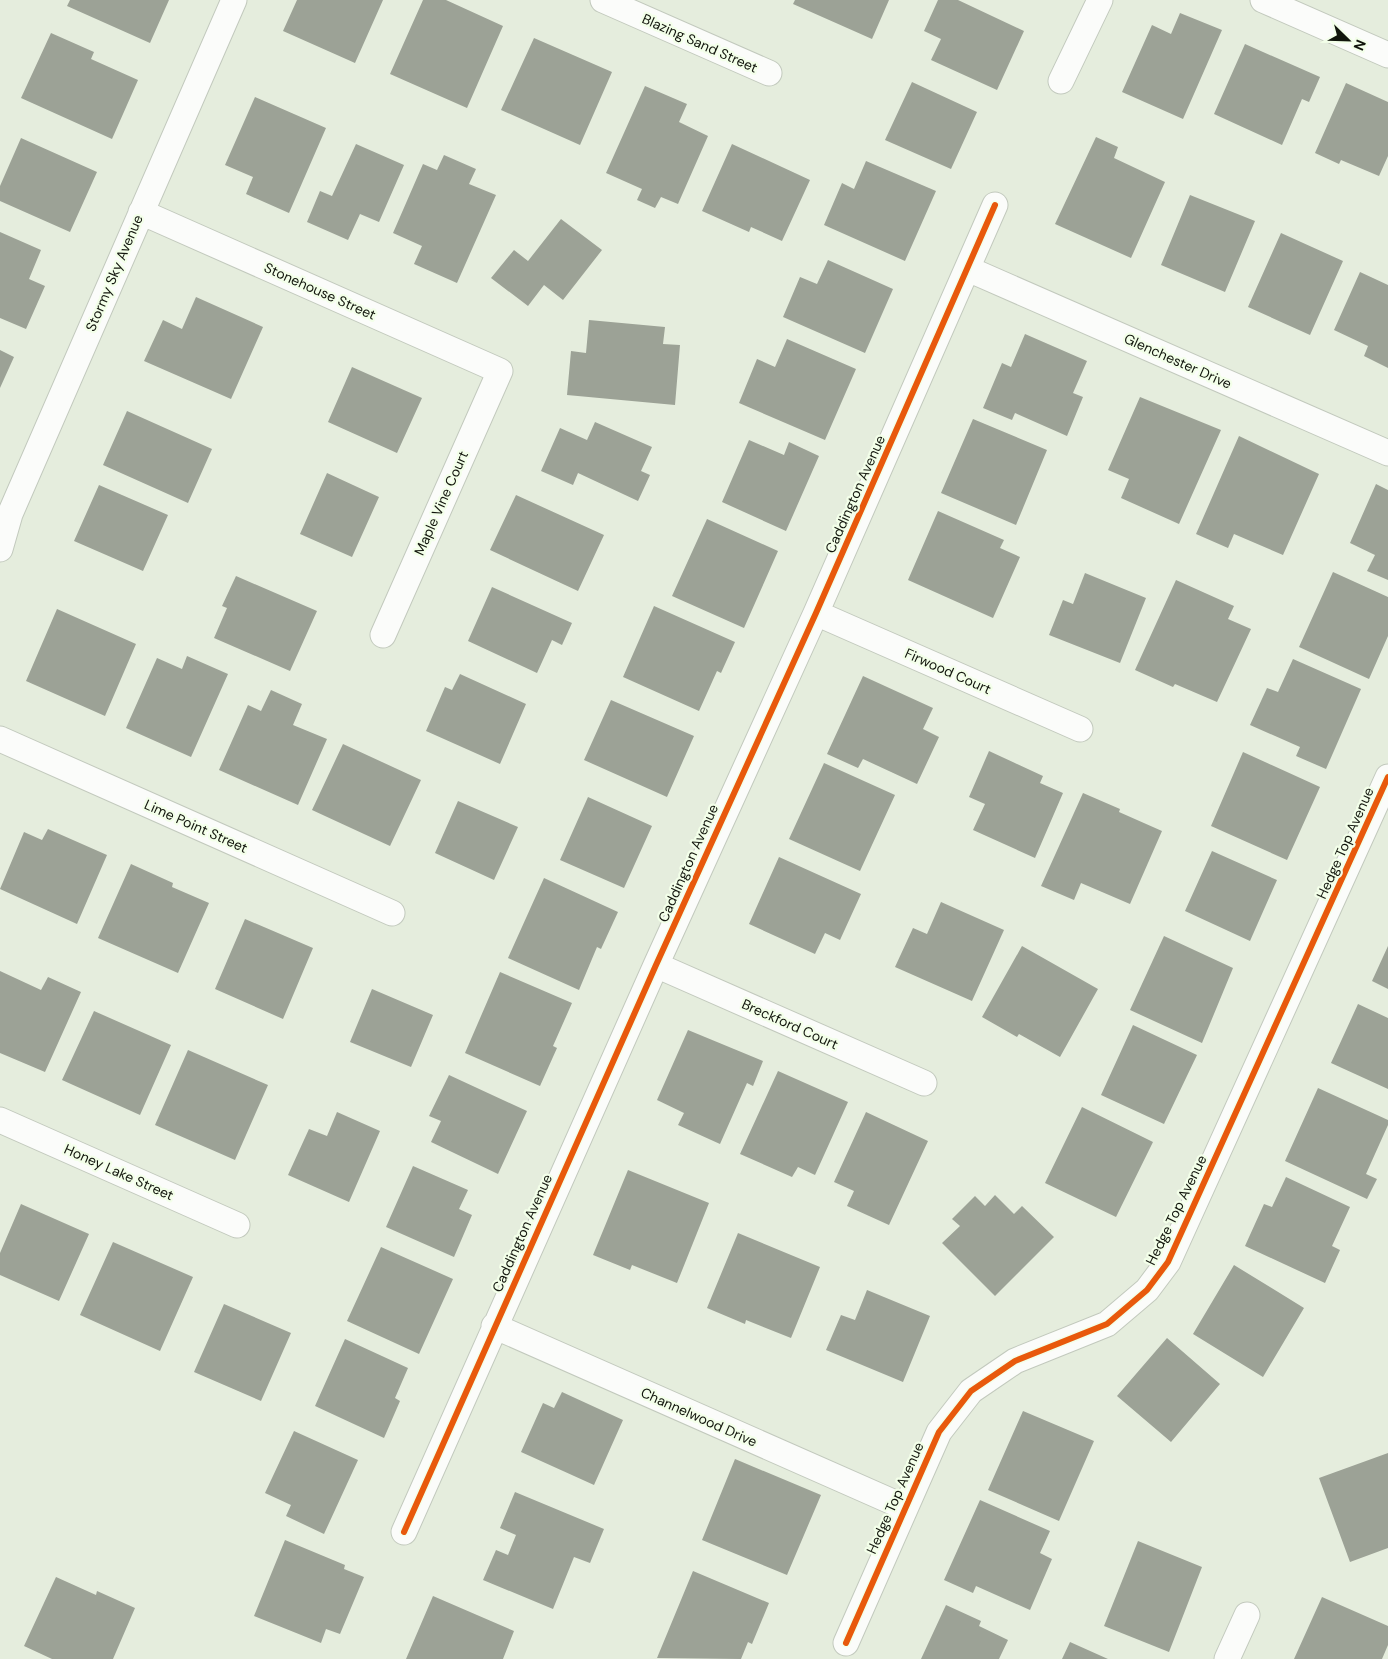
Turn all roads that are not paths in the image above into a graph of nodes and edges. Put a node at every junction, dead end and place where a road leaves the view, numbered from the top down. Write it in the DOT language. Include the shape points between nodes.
graph roads {
  1 [pos="234,0"];
  2 [pos="603,0"];
  3 [pos="1100,0"];
  4 [pos="1263,0"];
  5 [pos="1388,55"];
  6 [pos="769,73"];
  7 [pos="1061,80"];
  8 [pos="995,205"];
  9 [pos="141,212"];
  10 [pos="968,270"];
  11 [pos="500,370"];
  12 [pos="1388,453"];
  13 [pos="0,549"];
  14 [pos="816,613"];
  15 [pos="383,635"];
  16 [pos="1080,729"];
  17 [pos="0,739"];
  18 [pos="1388,777"];
  19 [pos="392,913"];
  20 [pos="656,965"];
  21 [pos="924,1083"];
  22 [pos="0,1120"];
  23 [pos="237,1225"];
  24 [pos="494,1326"];
  25 [pos="904,1507"];
  26 [pos="404,1532"];
  27 [pos="1247,1615"];
  28 [pos="846,1643"];
  29 [pos="1227,1659"];
  1 -- 9 [label="street, Stormy Sky Avenue"];
  2 -- 6 [label="street, Blazing Sand Street"];
  3 -- 7 [label="street"];
  4 -- 5 [label="street"];
  8 -- 10 [label="street, Caddington Avenue"];
  9 -- 11 [label="street, Stonehouse Street"];
  9 -- 13 [label="street, Stormy Sky Avenue" via="10,514"];
  10 -- 12 [label="street, Glenchester Drive"];
  10 -- 14 [label="street, Caddington Avenue"];
  11 -- 15 [label="street, Maple Vine Court"];
  14 -- 16 [label="street, Firwood Court"];
  14 -- 20 [label="street, Caddington Avenue"];
  17 -- 19 [label="street, Lime Point Street"];
  18 -- 25 [label="street, Hedge Top Avenue" via="1168,1262 1147,1290 1107,1324 1015,1361 971,1391 939,1432"];
  20 -- 21 [label="street, Breckford Court"];
  20 -- 24 [label="street, Caddington Avenue"];
  22 -- 23 [label="street, Honey Lake Street"];
  24 -- 25 [label="street, Channelwood Drive"];
  24 -- 26 [label="street, Caddington Avenue"];
  25 -- 28 [label="street, Hedge Top Avenue"];
  27 -- 29 [label="street"];
}
